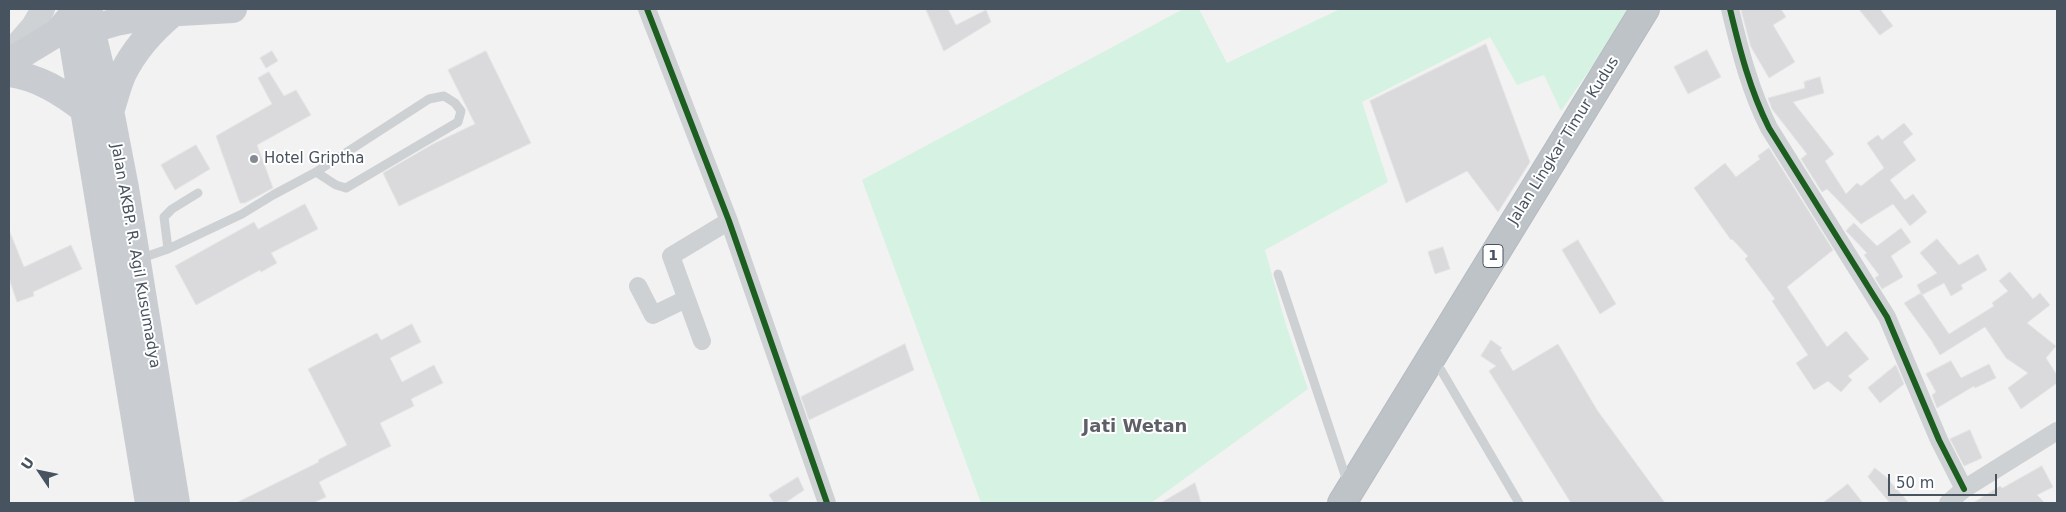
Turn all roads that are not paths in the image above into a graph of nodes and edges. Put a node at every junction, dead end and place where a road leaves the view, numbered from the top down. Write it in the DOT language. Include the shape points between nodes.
graph roads {
  1 [pos="43,9"];
  2 [pos="233,9"];
  3 [pos="647,9"];
  4 [pos="1645,9"];
  5 [pos="1661,9"];
  6 [pos="1730,9"];
  7 [pos="174,12"];
  8 [pos="79,19"];
  9 [pos="9,54"];
  10 [pos="9,62"];
  11 [pos="9,73"];
  12 [pos="97,111"];
  13 [pos="316,172"];
  14 [pos="198,193"];
  15 [pos="729,221"];
  16 [pos="168,249"];
  17 [pos="123,262"];
  18 [pos="1278,274"];
  19 [pos="638,286"];
  20 [pos="686,299"];
  21 [pos="702,341"];
  22 [pos="1441,370"];
  23 [pos="2057,431"];
  24 [pos="1964,489"];
  25 [pos="1351,498"];
  26 [pos="149,503"];
  27 [pos="176,503"];
  28 [pos="827,503"];
  29 [pos="1519,503"];
  30 [pos="1948,503"];
  1 -- 9 [label="main road"];
  2 -- 7 [label="main road"];
  3 -- 15 [label="street"];
  4 -- 25 [label="highway, Jalan Lingkar Timur Kudus / 1"];
  5 -- 22 [label="highway, Jalan Lingkar Timur Kudus / 1"];
  6 -- 24 [label="street" via="1742,61 1758,106 1887,317 1939,440"];
  7 -- 8 [label="main road" via="116,22"];
  7 -- 12 [label="main road" via="138,49"];
  8 -- 10 [label="main road"];
  8 -- 12 [label="main road, Jalan AKBP. R. Agil Kusumadya"];
  11 -- 12 [label="main road" via="44,82"];
  12 -- 17 [label="main road, Jalan AKBP. R. Agil Kusumadya"];
  13 -- 13 [label="lane" via="429,99 444,96 461,111 458,122 346,188"];
  13 -- 16 [label="lane" via="242,214"];
  14 -- 16 [label="lane" via="164,217"];
  15 -- 20 [label="street" via="672,256"];
  15 -- 28 [label="street"];
  16 -- 17 [label="lane"];
  17 -- 26 [label="main road, Jalan AKBP. R. Agil Kusumadya"];
  17 -- 27 [label="main road, Jalan AKBP. R. Agil Kusumadya"];
  18 -- 25 [label="lane"];
  19 -- 20 [label="street" via="653,315"];
  20 -- 21 [label="street"];
  22 -- 25 [label="highway, Jalan Lingkar Timur Kudus / 1"];
  22 -- 29 [label="lane"];
  23 -- 24 [label="street"];
  24 -- 30 [label="street"];
}
